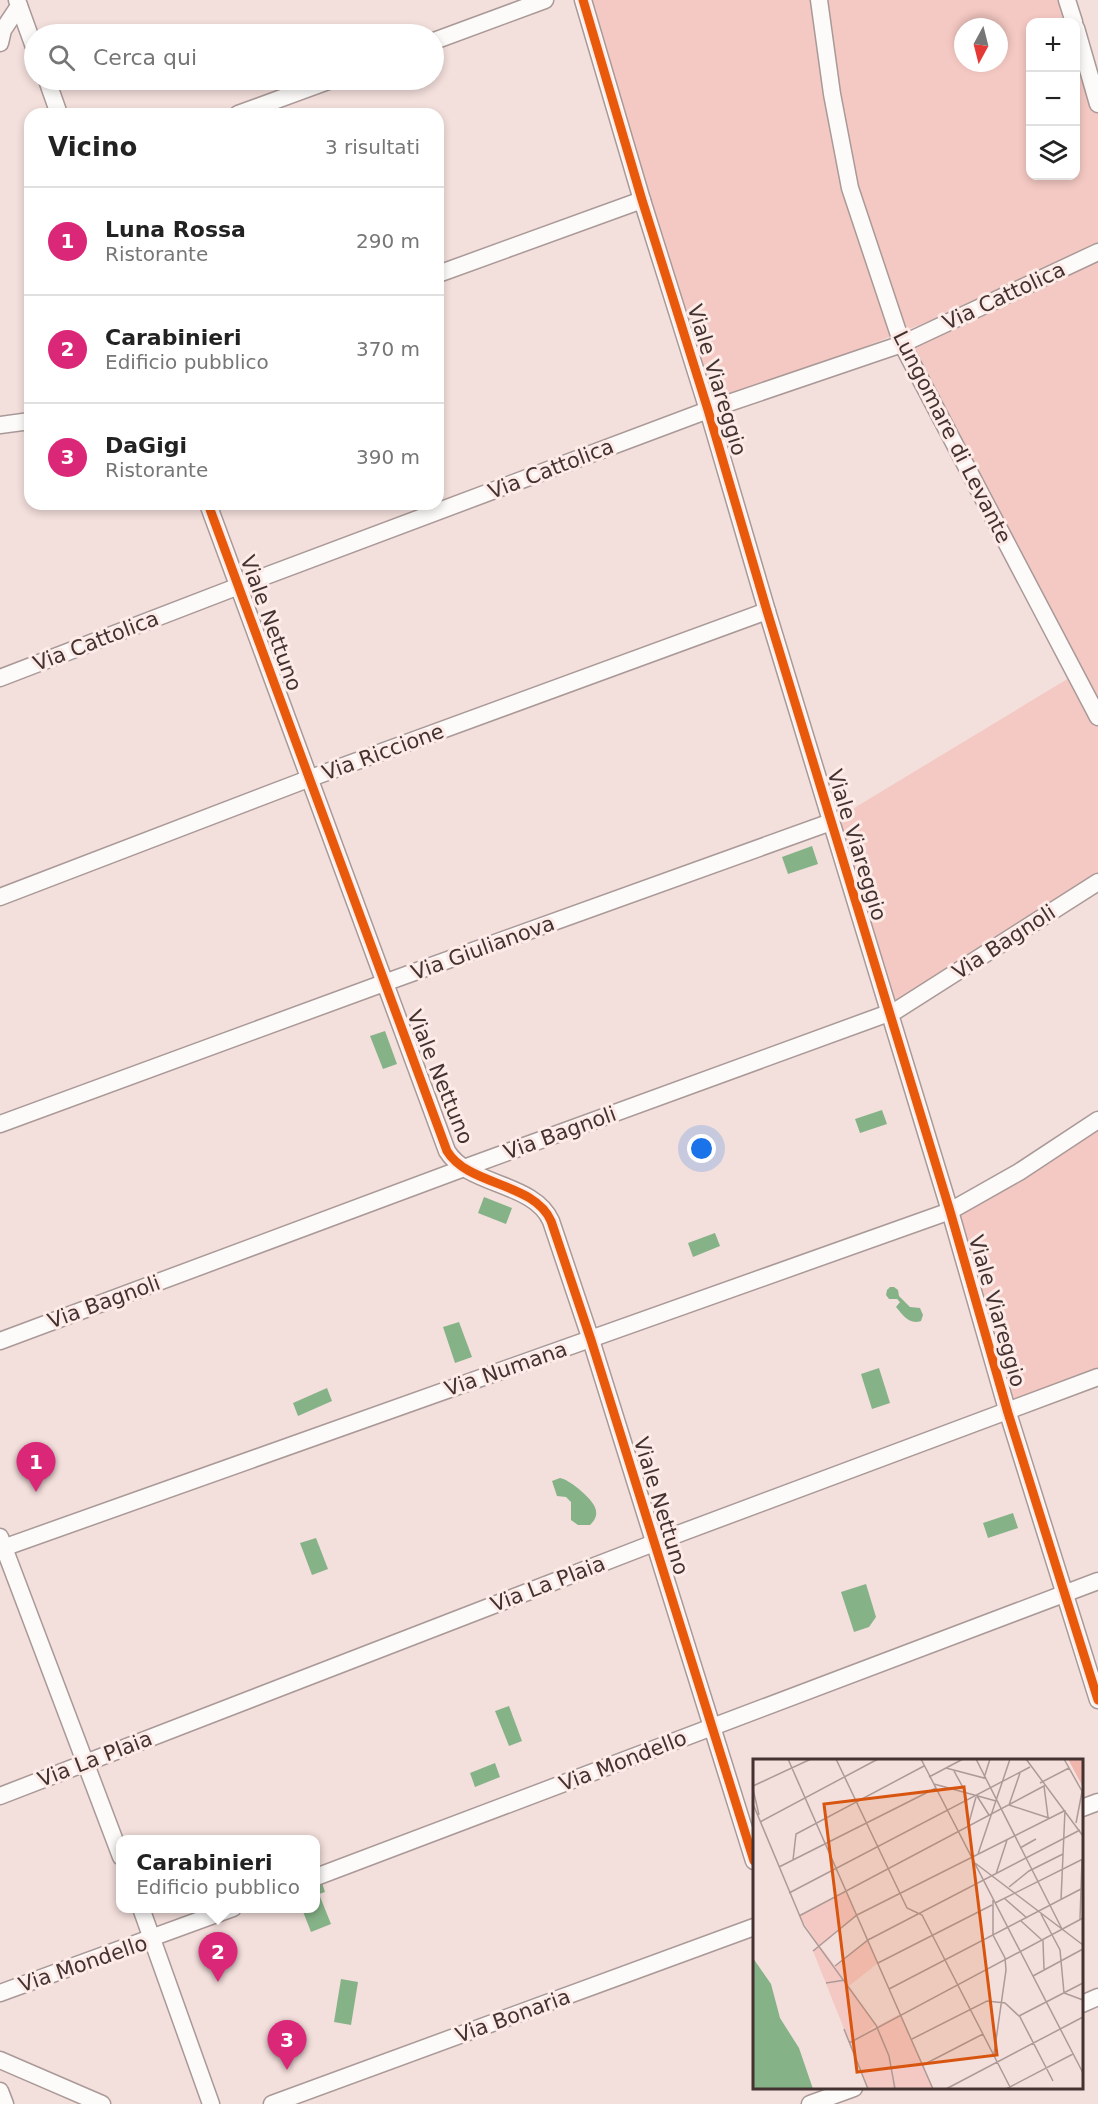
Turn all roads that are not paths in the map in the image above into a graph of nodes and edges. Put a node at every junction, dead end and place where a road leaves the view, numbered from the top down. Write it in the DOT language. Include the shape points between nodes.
graph roads {
  1 [pos="545,0"];
  2 [pos="583,0"];
  3 [pos="819,0"];
  4 [pos="1067,0"];
  5 [pos="18,3"];
  6 [pos="1073,18"];
  7 [pos="26,24"];
  8 [pos="444,38"];
  9 [pos="1080,41"];
  10 [pos="0,42"];
  11 [pos="51,90"];
  12 [pos="304,90"];
  13 [pos="1098,104"];
  14 [pos="57,108"];
  15 [pos="254,108"];
  16 [pos="642,200"];
  17 [pos="1098,252"];
  18 [pos="444,272"];
  19 [pos="902,344"];
  20 [pos="708,410"];
  21 [pos="24,422"];
  22 [pos="0,425"];
  23 [pos="444,509"];
  24 [pos="210,510"];
  25 [pos="442,510"];
  26 [pos="239,586"];
  27 [pos="767,611"];
  28 [pos="0,678"];
  29 [pos="1098,717"];
  30 [pos="308,779"];
  31 [pos="831,822"];
  32 [pos="1098,882"];
  33 [pos="0,897"];
  34 [pos="384,983"];
  35 [pos="889,1013"];
  36 [pos="1098,1120"];
  37 [pos="0,1124"];
  38 [pos="464,1168"];
  39 [pos="950,1211"];
  40 [pos="591,1340"];
  41 [pos="0,1341"];
  42 [pos="1098,1377"];
  43 [pos="1008,1413"];
  44 [pos="654,1543"];
  45 [pos="1,1544"];
  46 [pos="1098,1581"];
  47 [pos="1065,1593"];
  48 [pos="1098,1700"];
  49 [pos="712,1727"];
  50 [pos="84,1762"];
  51 [pos="1,1798"];
  52 [pos="1098,1802"];
  53 [pos="1083,1808"];
  54 [pos="116,1846"];
  55 [pos="753,1858"];
  56 [pos="320,1875"];
  57 [pos="143,1913"];
  58 [pos="220,1913"];
  59 [pos="753,1928"];
  60 [pos="152,1939"];
  61 [pos="0,1993"];
  62 [pos="1098,1997"];
  63 [pos="1083,2004"];
  64 [pos="0,2060"];
  65 [pos="851,2089"];
  66 [pos="0,2091"];
  67 [pos="832,2096"];
  68 [pos="5,2104"];
  69 [pos="102,2104"];
  70 [pos="211,2104"];
  71 [pos="272,2104"];
  72 [pos="810,2104"];
  1 -- 8 [label="street"];
  2 -- 16 [label="street, Viale Viareggio"];
  3 -- 19 [label="street, Lungomare di Levante" via="831,94 850,188"];
  4 -- 6 [label="street"];
  5 -- 7 [label="street"];
  5 -- 10 [label="street"];
  9 -- 13 [label="street"];
  11 -- 14 [label="street"];
  12 -- 15 [label="street"];
  16 -- 18 [label="street"];
  16 -- 20 [label="street, Viale Viareggio"];
  17 -- 19 [label="street, Via Cattolica"];
  19 -- 20 [label="street, Via Cattolica"];
  19 -- 29 [label="street, Lungomare di Levante"];
  20 -- 23 [label="street, Via Cattolica"];
  20 -- 27 [label="street, Viale Viareggio"];
  21 -- 22 [label="street"];
  24 -- 26 [label="street, Viale Nettuno"];
  25 -- 26 [label="street, Via Cattolica"];
  26 -- 28 [label="street, Via Cattolica"];
  26 -- 30 [label="street, Viale Nettuno"];
  27 -- 30 [label="street, Via Riccione"];
  27 -- 31 [label="street, Viale Viareggio"];
  30 -- 33 [label="street, Via Riccione"];
  30 -- 34 [label="street, Viale Nettuno"];
  31 -- 34 [label="street, Via Giulianova"];
  31 -- 35 [label="street, Viale Viareggio"];
  32 -- 35 [label="street, Via Bagnoli"];
  34 -- 37 [label="street, Via Giulianova"];
  34 -- 38 [label="street, Viale Nettuno" via="447,1151"];
  35 -- 38 [label="street, Via Bagnoli"];
  35 -- 39 [label="street, Viale Viareggio"];
  36 -- 39 [label="street, Via Numana"];
  38 -- 40 [label="street, Viale Nettuno" via="528,1198 548,1214"];
  38 -- 41 [label="street, Via Bagnoli"];
  39 -- 40 [label="street, Via Numana"];
  39 -- 43 [label="street, Viale Viareggio"];
  40 -- 44 [label="street, Viale Nettuno"];
  40 -- 45 [label="street, Via Numana"];
  42 -- 43 [label="street, Via La Plaia"];
  43 -- 44 [label="street, Via La Plaia"];
  43 -- 47 [label="street, Viale Viareggio"];
  44 -- 49 [label="street, Viale Nettuno"];
  44 -- 50 [label="street, Via La Plaia"];
  45 -- 50 [label="street"];
  46 -- 47 [label="street, Via Mondello"];
  47 -- 48 [label="street, Viale Viareggio"];
  47 -- 49 [label="street, Via Mondello"];
  49 -- 55 [label="street, Viale Nettuno"];
  49 -- 56 [label="street, Via Mondello"];
  50 -- 51 [label="street, Via La Plaia"];
  50 -- 54 [label="street"];
  52 -- 53 [label="street"];
  57 -- 60 [label="street"];
  58 -- 60 [label="street, Via Mondello"];
  59 -- 71 [label="street, Via Bonaria"];
  60 -- 61 [label="street, Via Mondello"];
  60 -- 70 [label="street"];
  62 -- 63 [label="street"];
  64 -- 69 [label="street"];
  65 -- 67 [label="street"];
  66 -- 68 [label="street"];
  67 -- 72 [label="street"];
}
